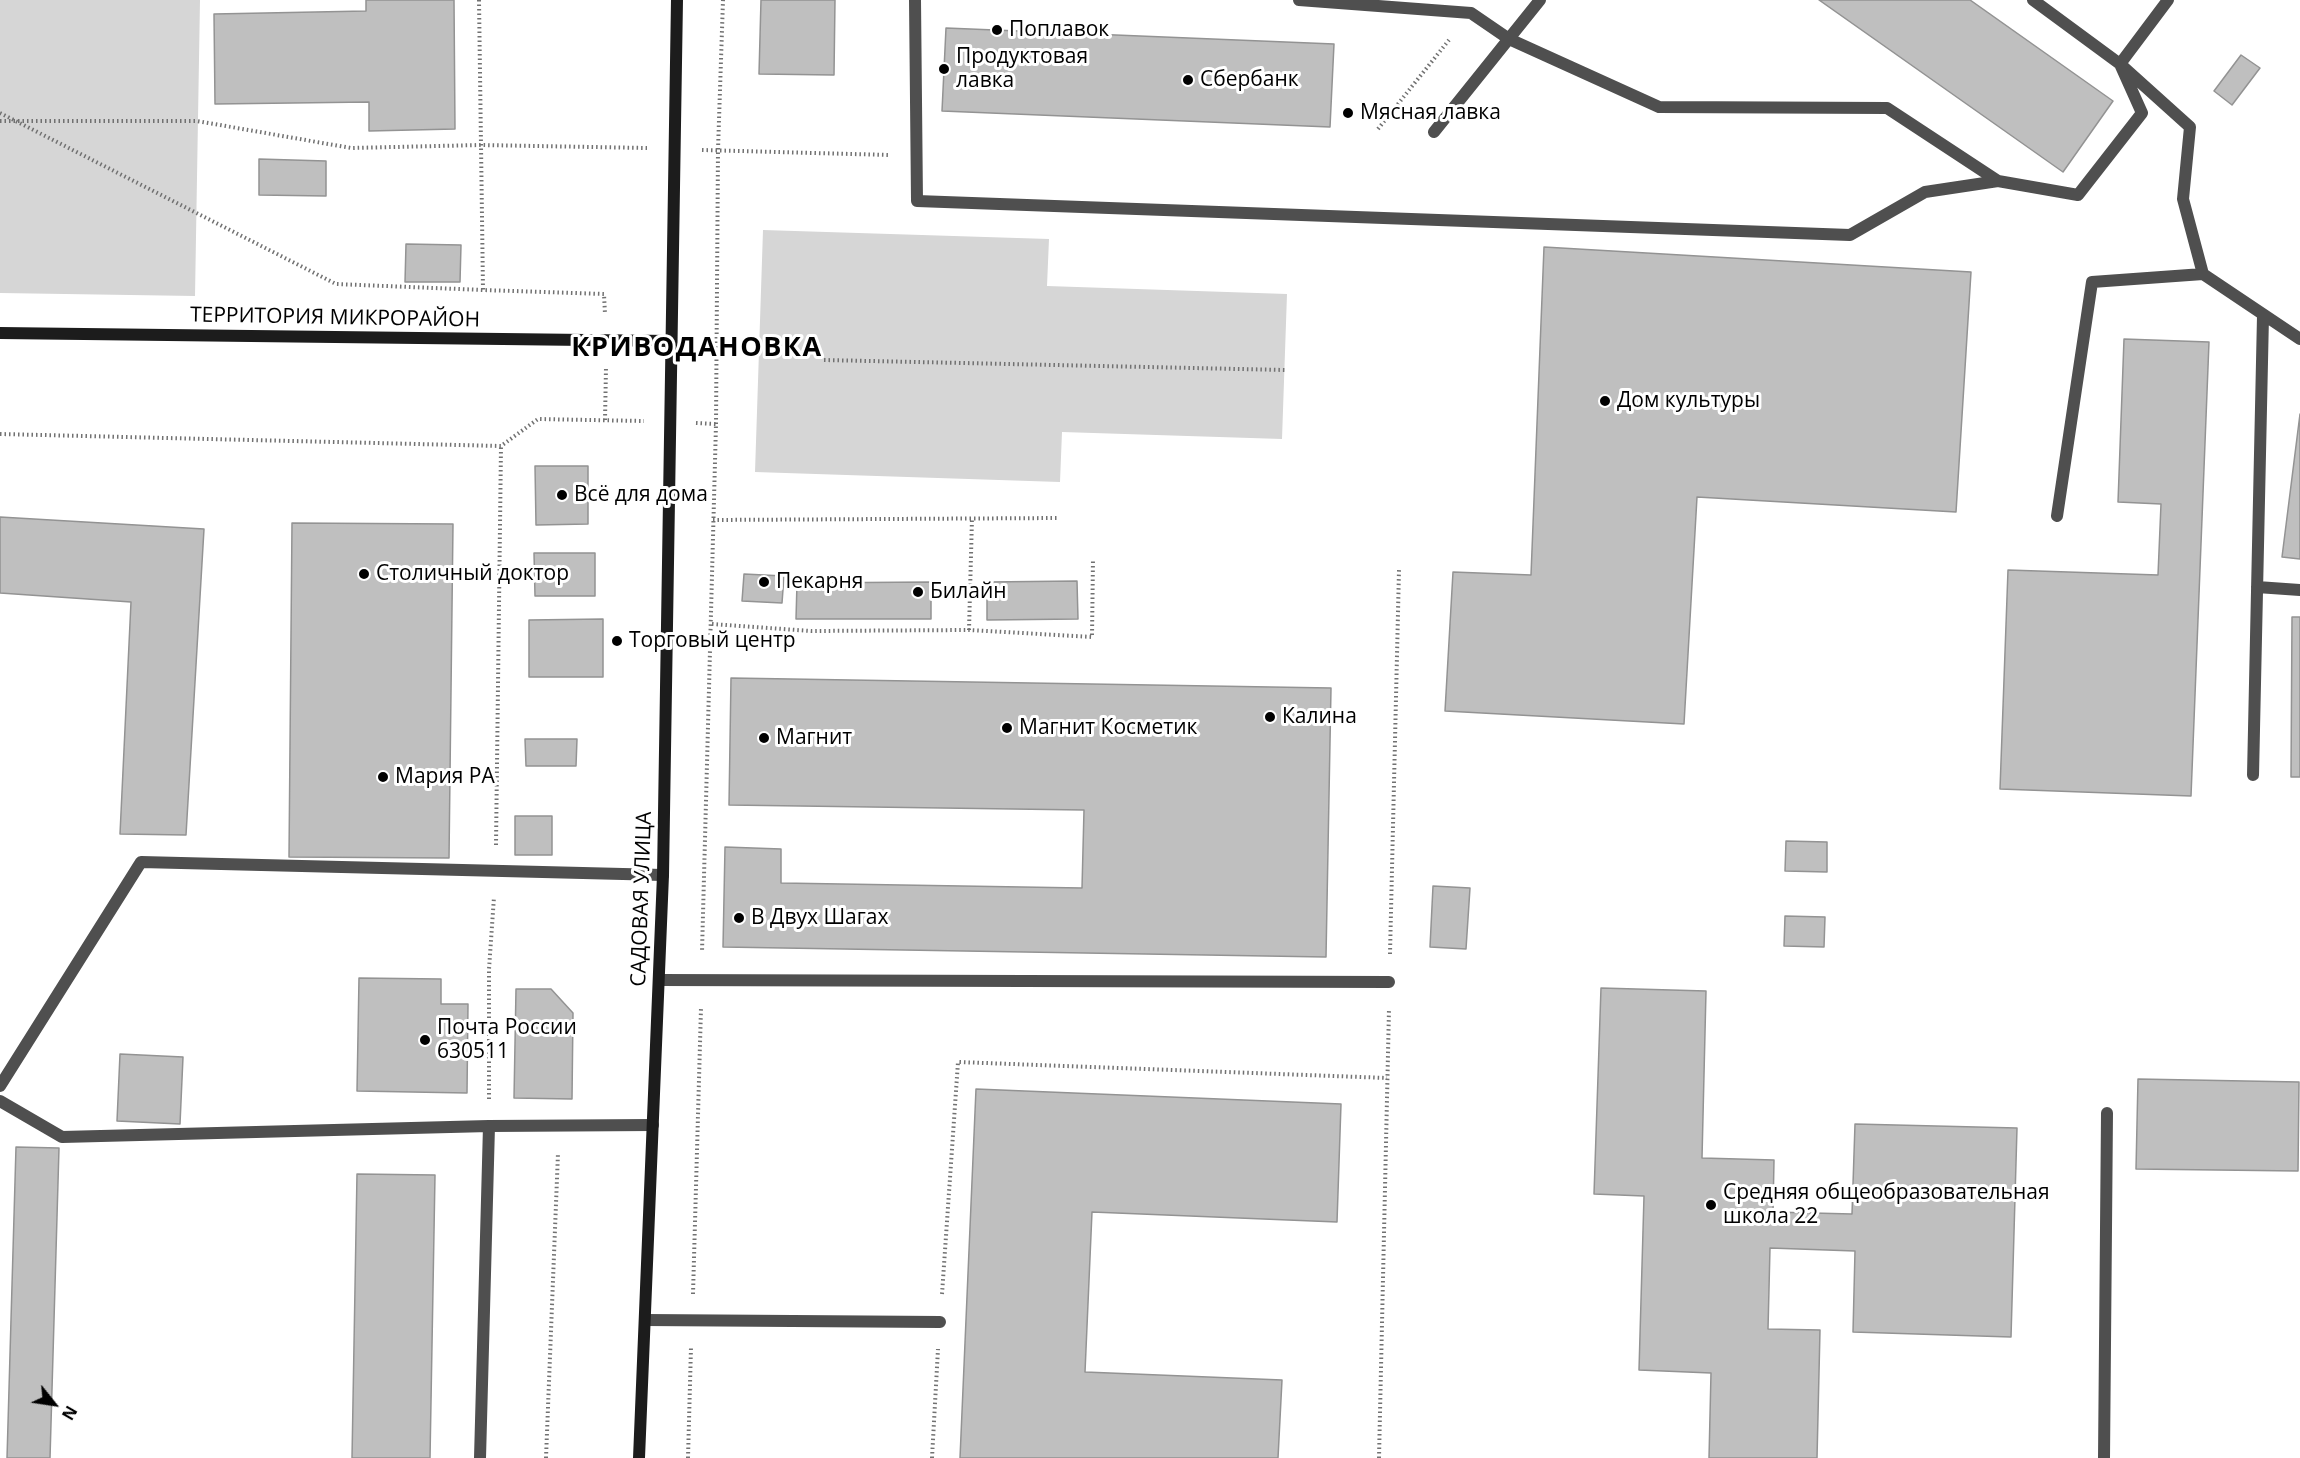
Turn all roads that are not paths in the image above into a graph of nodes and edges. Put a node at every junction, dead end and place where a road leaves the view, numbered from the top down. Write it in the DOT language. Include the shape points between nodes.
graph roads {
  1 [pos="677,0"];
  2 [pos="915,0"];
  3 [pos="1299,0"];
  4 [pos="1540,0"];
  5 [pos="2033,0"];
  6 [pos="2168,0"];
  7 [pos="1509,39"];
  8 [pos="2120,64"];
  9 [pos="1434,132"];
  10 [pos="1998,181"];
  11 [pos="2203,274"];
  12 [pos="2263,316"];
  13 [pos="0,333"];
  14 [pos="2300,339"];
  15 [pos="670,341"];
  16 [pos="2057,516"];
  17 [pos="2257,587"];
  18 [pos="2300,590"];
  19 [pos="2253,775"];
  20 [pos="663,875"];
  21 [pos="659,980"];
  22 [pos="1389,982"];
  23 [pos="0,1086"];
  24 [pos="0,1101"];
  25 [pos="2107,1113"];
  26 [pos="653,1125"];
  27 [pos="489,1126"];
  28 [pos="645,1320"];
  29 [pos="939,1322"];
  30 [pos="480,1458"];
  31 [pos="639,1458"];
  32 [pos="2104,1458"];
  1 -- 15 [label="street, САДОВАЯ УЛИЦА"];
  2 -- 10 [label="street" via="917,201 1850,236 1926,192"];
  3 -- 7 [label="street" via="1471,13"];
  4 -- 7 [label="street"];
  5 -- 8 [label="street"];
  6 -- 8 [label="street"];
  7 -- 9 [label="street"];
  7 -- 10 [label="street" via="1659,107 1887,108"];
  8 -- 10 [label="street" via="2142,112 2078,195"];
  8 -- 11 [label="street" via="2190,127 2183,200"];
  11 -- 12 [label="street"];
  11 -- 16 [label="street" via="2092,282"];
  12 -- 14 [label="street"];
  12 -- 17 [label="street"];
  13 -- 15 [label="street, ТЕРРИТОРИЯ МИКРОРАЙОН"];
  15 -- 20 [label="street, САДОВАЯ УЛИЦА"];
  17 -- 18 [label="street"];
  17 -- 19 [label="street"];
  20 -- 21 [label="street, САДОВАЯ УЛИЦА"];
  20 -- 23 [label="street" via="141,862"];
  21 -- 22 [label="street"];
  21 -- 26 [label="street, САДОВАЯ УЛИЦА"];
  24 -- 27 [label="street" via="62,1137"];
  25 -- 32 [label="street"];
  26 -- 27 [label="street"];
  26 -- 28 [label="street, САДОВАЯ УЛИЦА"];
  27 -- 30 [label="street"];
  28 -- 29 [label="street"];
  28 -- 31 [label="street, САДОВАЯ УЛИЦА"];
}
